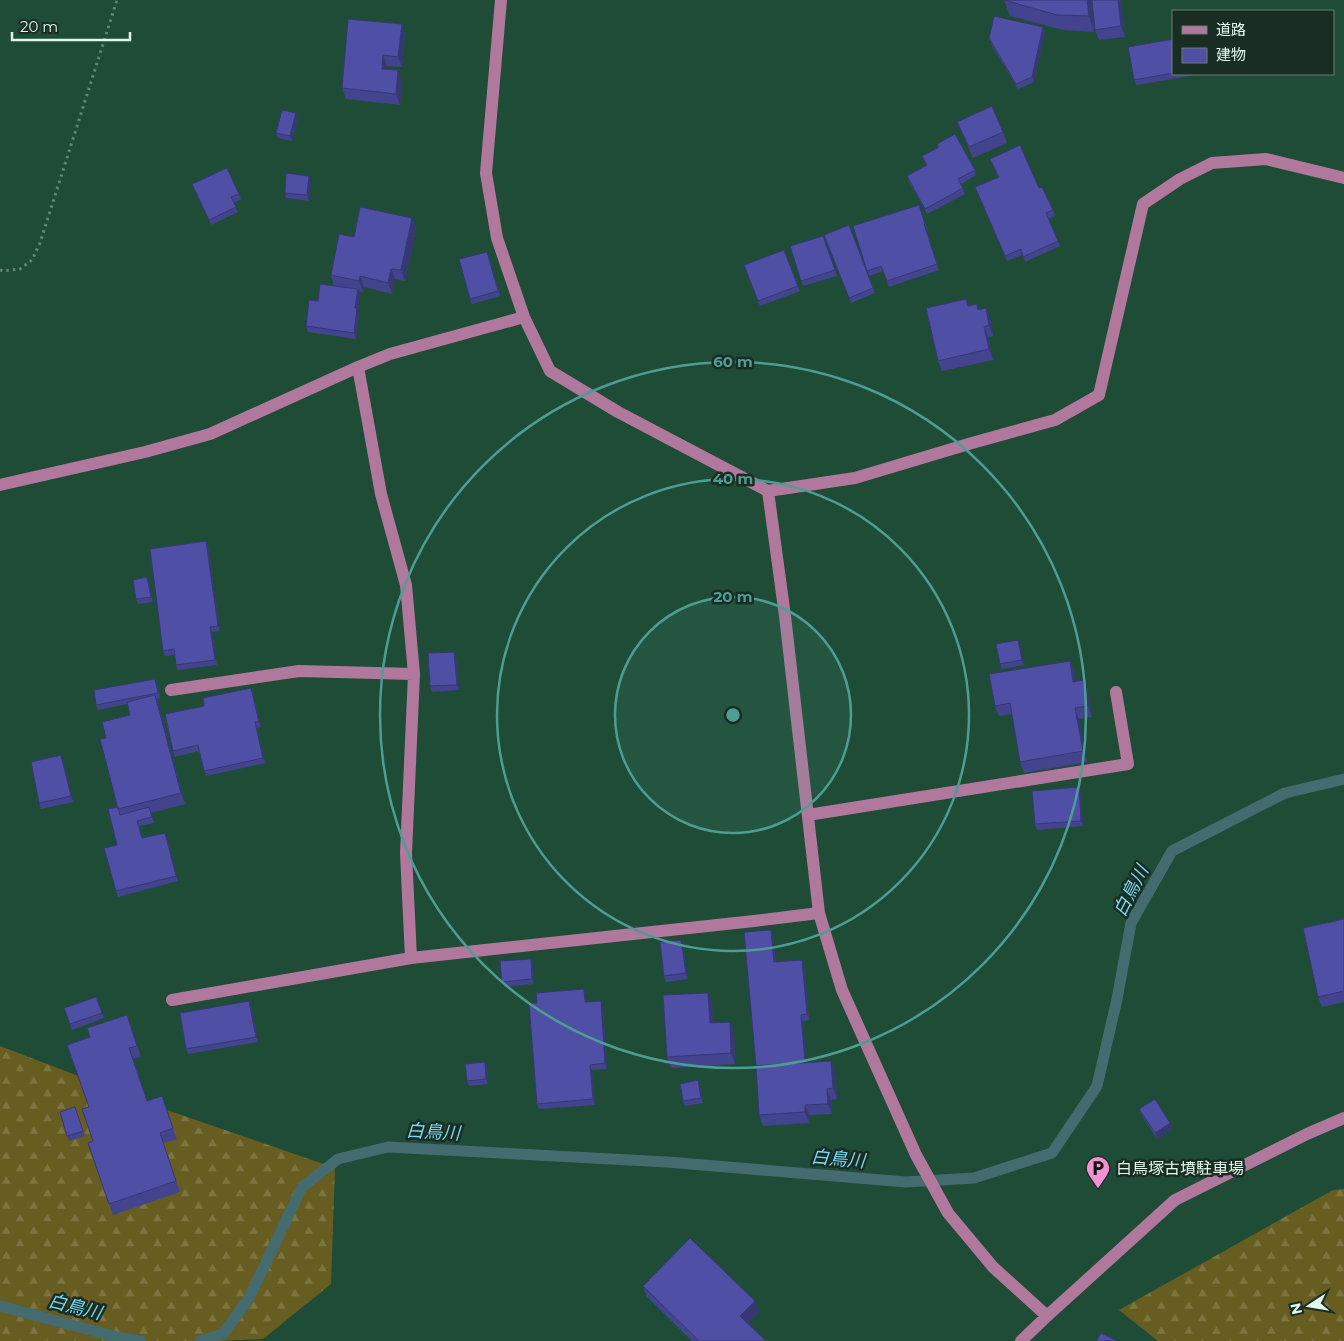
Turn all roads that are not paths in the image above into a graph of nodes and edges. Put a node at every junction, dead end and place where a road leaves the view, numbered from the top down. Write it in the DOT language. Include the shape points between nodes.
graph roads {
  1 [pos="501,0"];
  2 [pos="1344,178"];
  3 [pos="524,317"];
  4 [pos="358,367"];
  5 [pos="0,485"];
  6 [pos="768,491"];
  7 [pos="414,674"];
  8 [pos="171,690"];
  9 [pos="1116,692"];
  10 [pos="808,815"];
  11 [pos="819,913"];
  12 [pos="410,958"];
  13 [pos="172,1000"];
  14 [pos="1344,1118"];
  15 [pos="1047,1316"];
  16 [pos="1021,1341"];
  1 -- 3 [label="street" via="486,173 497,238"];
  2 -- 6 [label="street" via="1266,159 1212,163 1180,179 1143,204 1099,395 1055,420 855,478"];
  3 -- 4 [label="street" via="390,354"];
  3 -- 6 [label="street" via="550,371 618,412"];
  4 -- 5 [label="street" via="210,434"];
  4 -- 7 [label="street" via="382,494 406,585"];
  6 -- 10 [label="street"];
  7 -- 8 [label="street" via="299,671"];
  7 -- 12 [label="street" via="406,853"];
  9 -- 10 [label="street" via="1128,764"];
  10 -- 11 [label="street"];
  11 -- 12 [label="street"];
  11 -- 15 [label="street" via="842,990 916,1155 948,1213 993,1267"];
  12 -- 13 [label="street"];
  14 -- 15 [label="street" via="1175,1200"];
  15 -- 16 [label="street"];
}
